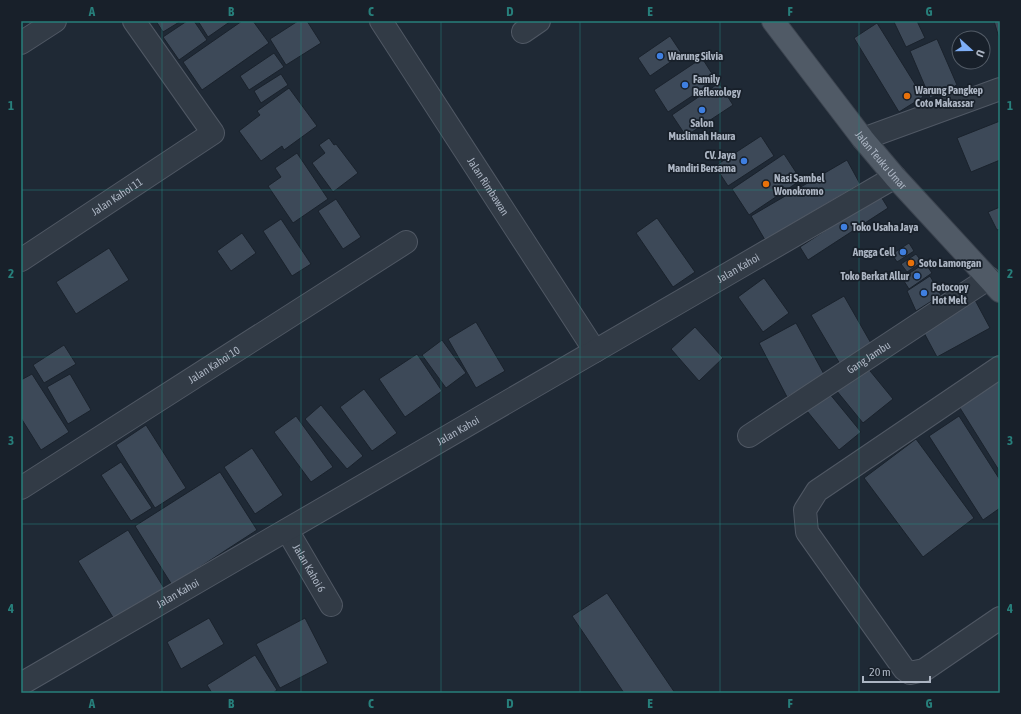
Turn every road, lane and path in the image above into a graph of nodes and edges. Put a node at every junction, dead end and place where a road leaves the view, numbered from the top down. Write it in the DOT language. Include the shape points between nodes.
graph roads {
  1 [pos="55,21"];
  2 [pos="134,21"];
  3 [pos="381,21"];
  4 [pos="773,21"];
  5 [pos="21,43"];
  6 [pos="1000,89"];
  7 [pos="863,139"];
  8 [pos="895,177"];
  9 [pos="406,242"];
  10 [pos="21,260"];
  11 [pos="994,284"];
  12 [pos="595,351"];
  13 [pos="1000,367"];
  14 [pos="749,436"];
  15 [pos="21,488"];
  16 [pos="287,530"];
  17 [pos="331,605"];
  18 [pos="1000,618"];
  19 [pos="21,684"];
  1 -- 5 [label="street"];
  2 -- 10 [label="street, Jalan Kahoi 11" via="214,133"];
  3 -- 12 [label="street, Jalan Rimbawan"];
  4 -- 7 [label="main road, Jalan Teuku Umar"];
  6 -- 7 [label="street"];
  7 -- 8 [label="main road, Jalan Teuku Umar"];
  8 -- 11 [label="main road, Jalan Teuku Umar"];
  8 -- 12 [label="street, Jalan Kahoi"];
  9 -- 15 [label="street, Jalan Kahoi 10"];
  11 -- 14 [label="street, Gang Jambu"];
  12 -- 16 [label="street, Jalan Kahoi"];
  13 -- 18 [label="street" via="817,491 805,510 807,532 904,669 910,673 924,670"];
  16 -- 17 [label="street, Jalan Kahoi 6"];
  16 -- 19 [label="street, Jalan Kahoi"];
}
